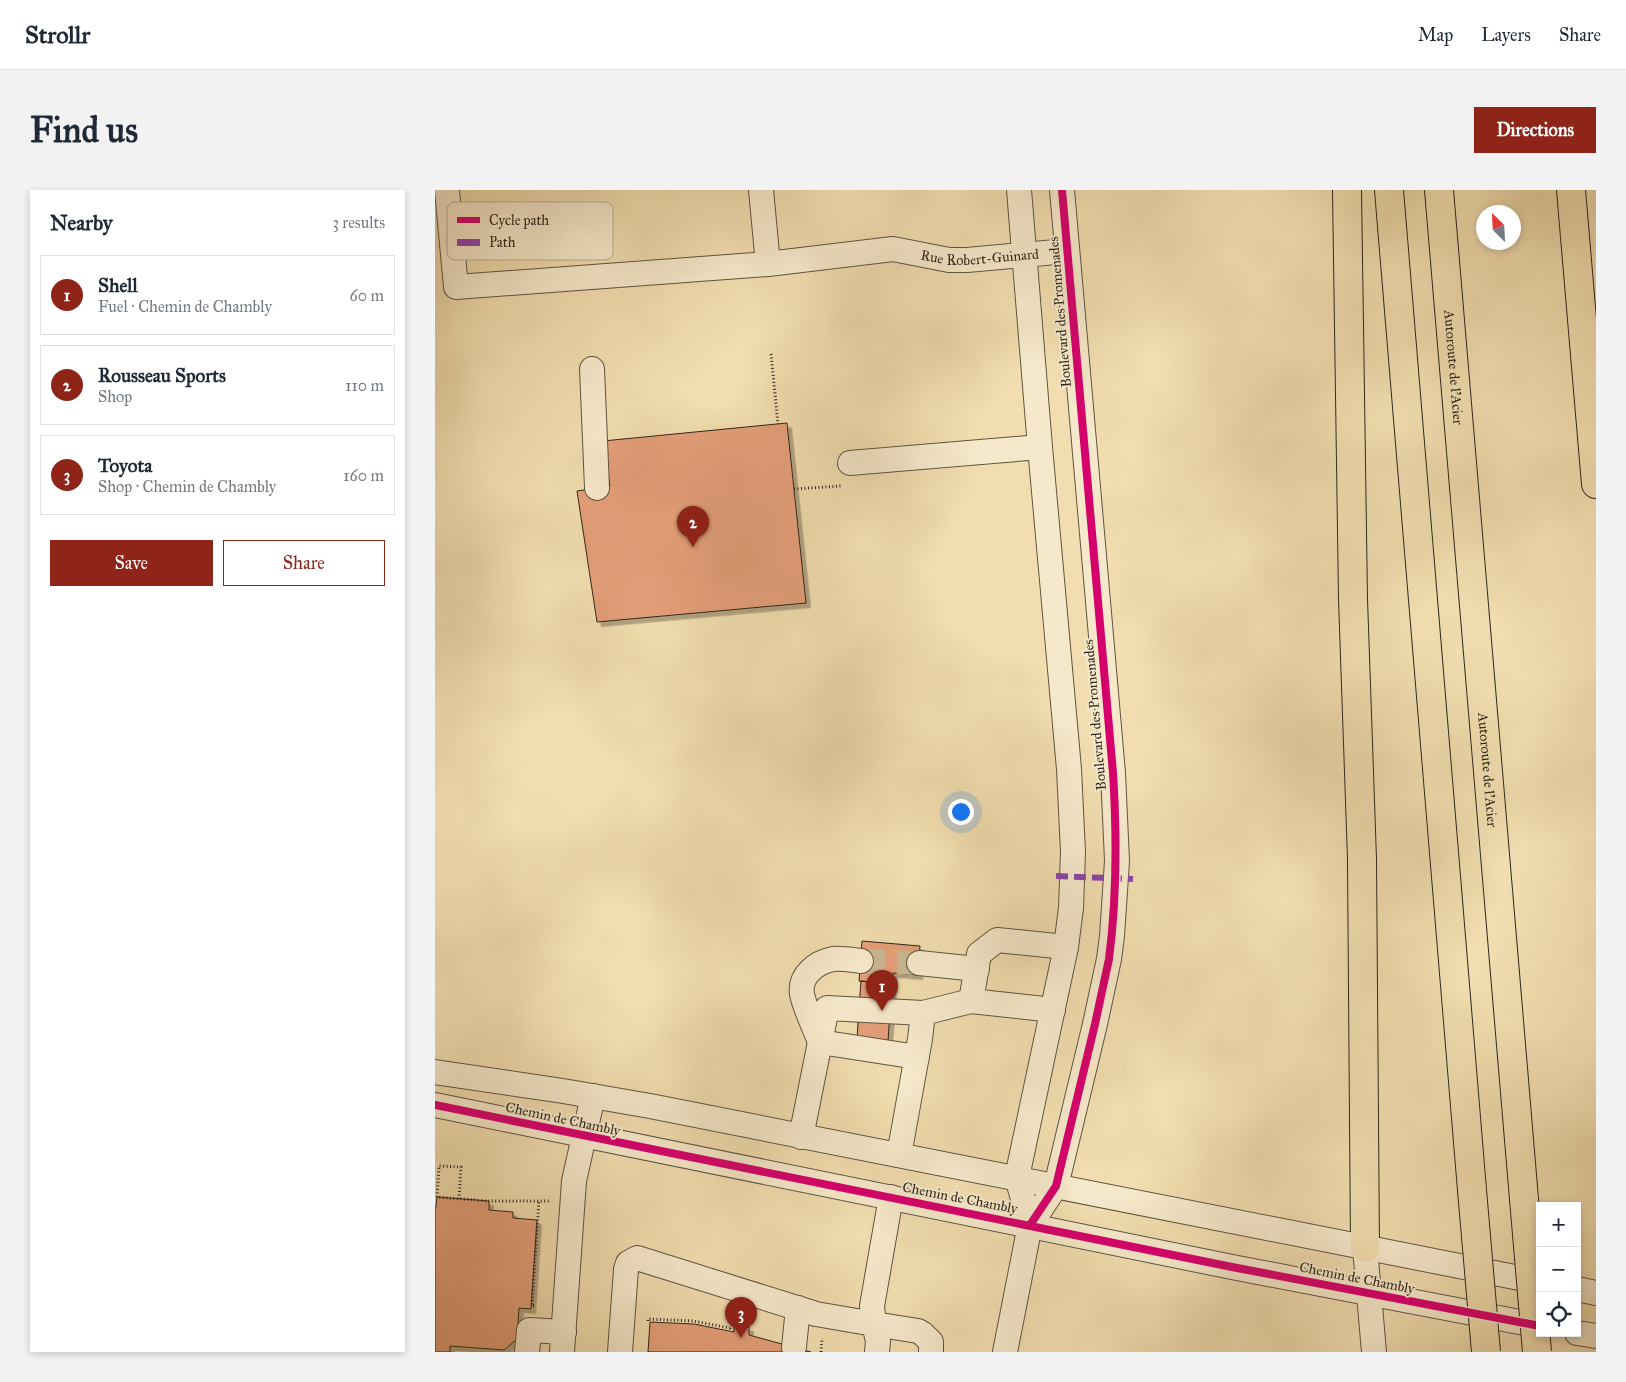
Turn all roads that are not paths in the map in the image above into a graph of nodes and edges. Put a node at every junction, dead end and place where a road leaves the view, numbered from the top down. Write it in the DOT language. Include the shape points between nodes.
graph roads {
  1 [pos="761,190"];
  2 [pos="1019,190"];
  3 [pos="1062,190"];
  4 [pos="1347,190"];
  5 [pos="1389,190"];
  6 [pos="1439,190"];
  7 [pos="1571,190"];
  8 [pos="1067,251"];
  9 [pos="1025,254"];
  10 [pos="453,260"];
  11 [pos="768,264"];
  12 [pos="592,369"];
  13 [pos="1040,447"];
  14 [pos="850,474"];
  15 [pos="1596,484"];
  16 [pos="597,488"];
  17 [pos="1066,947"];
  18 [pos="861,961"];
  19 [pos="919,963"];
  20 [pos="977,968"];
  21 [pos="971,1001"];
  22 [pos="1053,1010"];
  23 [pos="923,1013"];
  24 [pos="820,1042"];
  25 [pos="917,1058"];
  26 [pos="435,1072"];
  27 [pos="593,1096"];
  28 [pos="435,1105"];
  29 [pos="583,1136"];
  30 [pos="801,1136"];
  31 [pos="899,1155"];
  32 [pos="1017,1178"];
  33 [pos="1056,1186"];
  34 [pos="891,1197"];
  35 [pos="1030,1225"];
  36 [pos="1365,1248"];
  37 [pos="1536,1281"];
  38 [pos="1581,1290"];
  39 [pos="1368,1293"];
  40 [pos="1596,1293"];
  41 [pos="798,1308"];
  42 [pos="874,1324"];
  43 [pos="1536,1325"];
  44 [pos="1581,1334"];
  45 [pos="1596,1336"];
  46 [pos="563,1342"];
  47 [pos="794,1347"];
  48 [pos="527,1352"];
  49 [pos="620,1352"];
  50 [pos="877,1352"];
  51 [pos="931,1352"];
  52 [pos="1005,1352"];
  53 [pos="1374,1352"];
  54 [pos="1486,1352"];
  55 [pos="1537,1352"];
  1 -- 11 [label="street"];
  2 -- 9 [label="street"];
  3 -- 8 [label="street, Boulevard des Promenades"];
  4 -- 36 [label="highway" via="1353,600 1362,859"];
  5 -- 54 [label="highway, bridge"];
  6 -- 55 [label="highway, Autoroute de l'Acier, bridge"];
  7 -- 15 [label="highway"];
  8 -- 9 [label="street, Rue Robert-Guinard"];
  8 -- 33 [label="street, Boulevard des Promenades" via="1112,764 1117,861 1106,975"];
  9 -- 11 [label="street, Rue Robert-Guinard" via="949,260 893,249"];
  9 -- 13 [label="street"];
  10 -- 11 [label="street, Rue Robert-Guinard" via="456,287"];
  12 -- 16 [label="street"];
  13 -- 14 [label="street"];
  13 -- 17 [label="street" via="1072,825 1071,908"];
  17 -- 20 [label="street" via="997,940 979,954"];
  17 -- 22 [label="street"];
  18 -- 24 [label="street" via="826,961 811,969 803,981 802,993"];
  19 -- 20 [label="street"];
  20 -- 21 [label="street"];
  21 -- 22 [label="street"];
  21 -- 23 [label="street"];
  22 -- 32 [label="street"];
  23 -- 24 [label="street" via="827,1008"];
  23 -- 25 [label="street"];
  24 -- 25 [label="street"];
  24 -- 30 [label="street"];
  25 -- 31 [label="street"];
  26 -- 27 [label="street, Chemin de Chambly"];
  27 -- 29 [label="street"];
  27 -- 30 [label="street, Chemin de Chambly"];
  28 -- 29 [label="street, Chemin de Chambly"];
  29 -- 34 [label="street, Chemin de Chambly"];
  29 -- 46 [label="street" via="573,1181"];
  30 -- 31 [label="street, Chemin de Chambly"];
  31 -- 32 [label="street, Chemin de Chambly"];
  32 -- 33 [label="street, Chemin de Chambly"];
  32 -- 35 [label="street"];
  33 -- 35 [label="street, Boulevard des Promenades"];
  33 -- 36 [label="street, Chemin de Chambly"];
  34 -- 35 [label="street, Chemin de Chambly"];
  34 -- 42 [label="street" via="872,1306"];
  35 -- 39 [label="street, Chemin de Chambly"];
  35 -- 52 [label="street"];
  36 -- 37 [label="street, Chemin de Chambly"];
  36 -- 39 [label="street"];
  38 -- 40 [label="street"];
  39 -- 43 [label="street, Chemin de Chambly"];
  39 -- 53 [label="street"];
  41 -- 42 [label="street"];
  41 -- 47 [label="street"];
  41 -- 49 [label="street" via="634,1259 626,1269"];
  42 -- 50 [label="street"];
  42 -- 51 [label="street" via="918,1330 931,1342"];
  44 -- 45 [label="street"];
  46 -- 48 [label="street" via="529,1330"];
}
